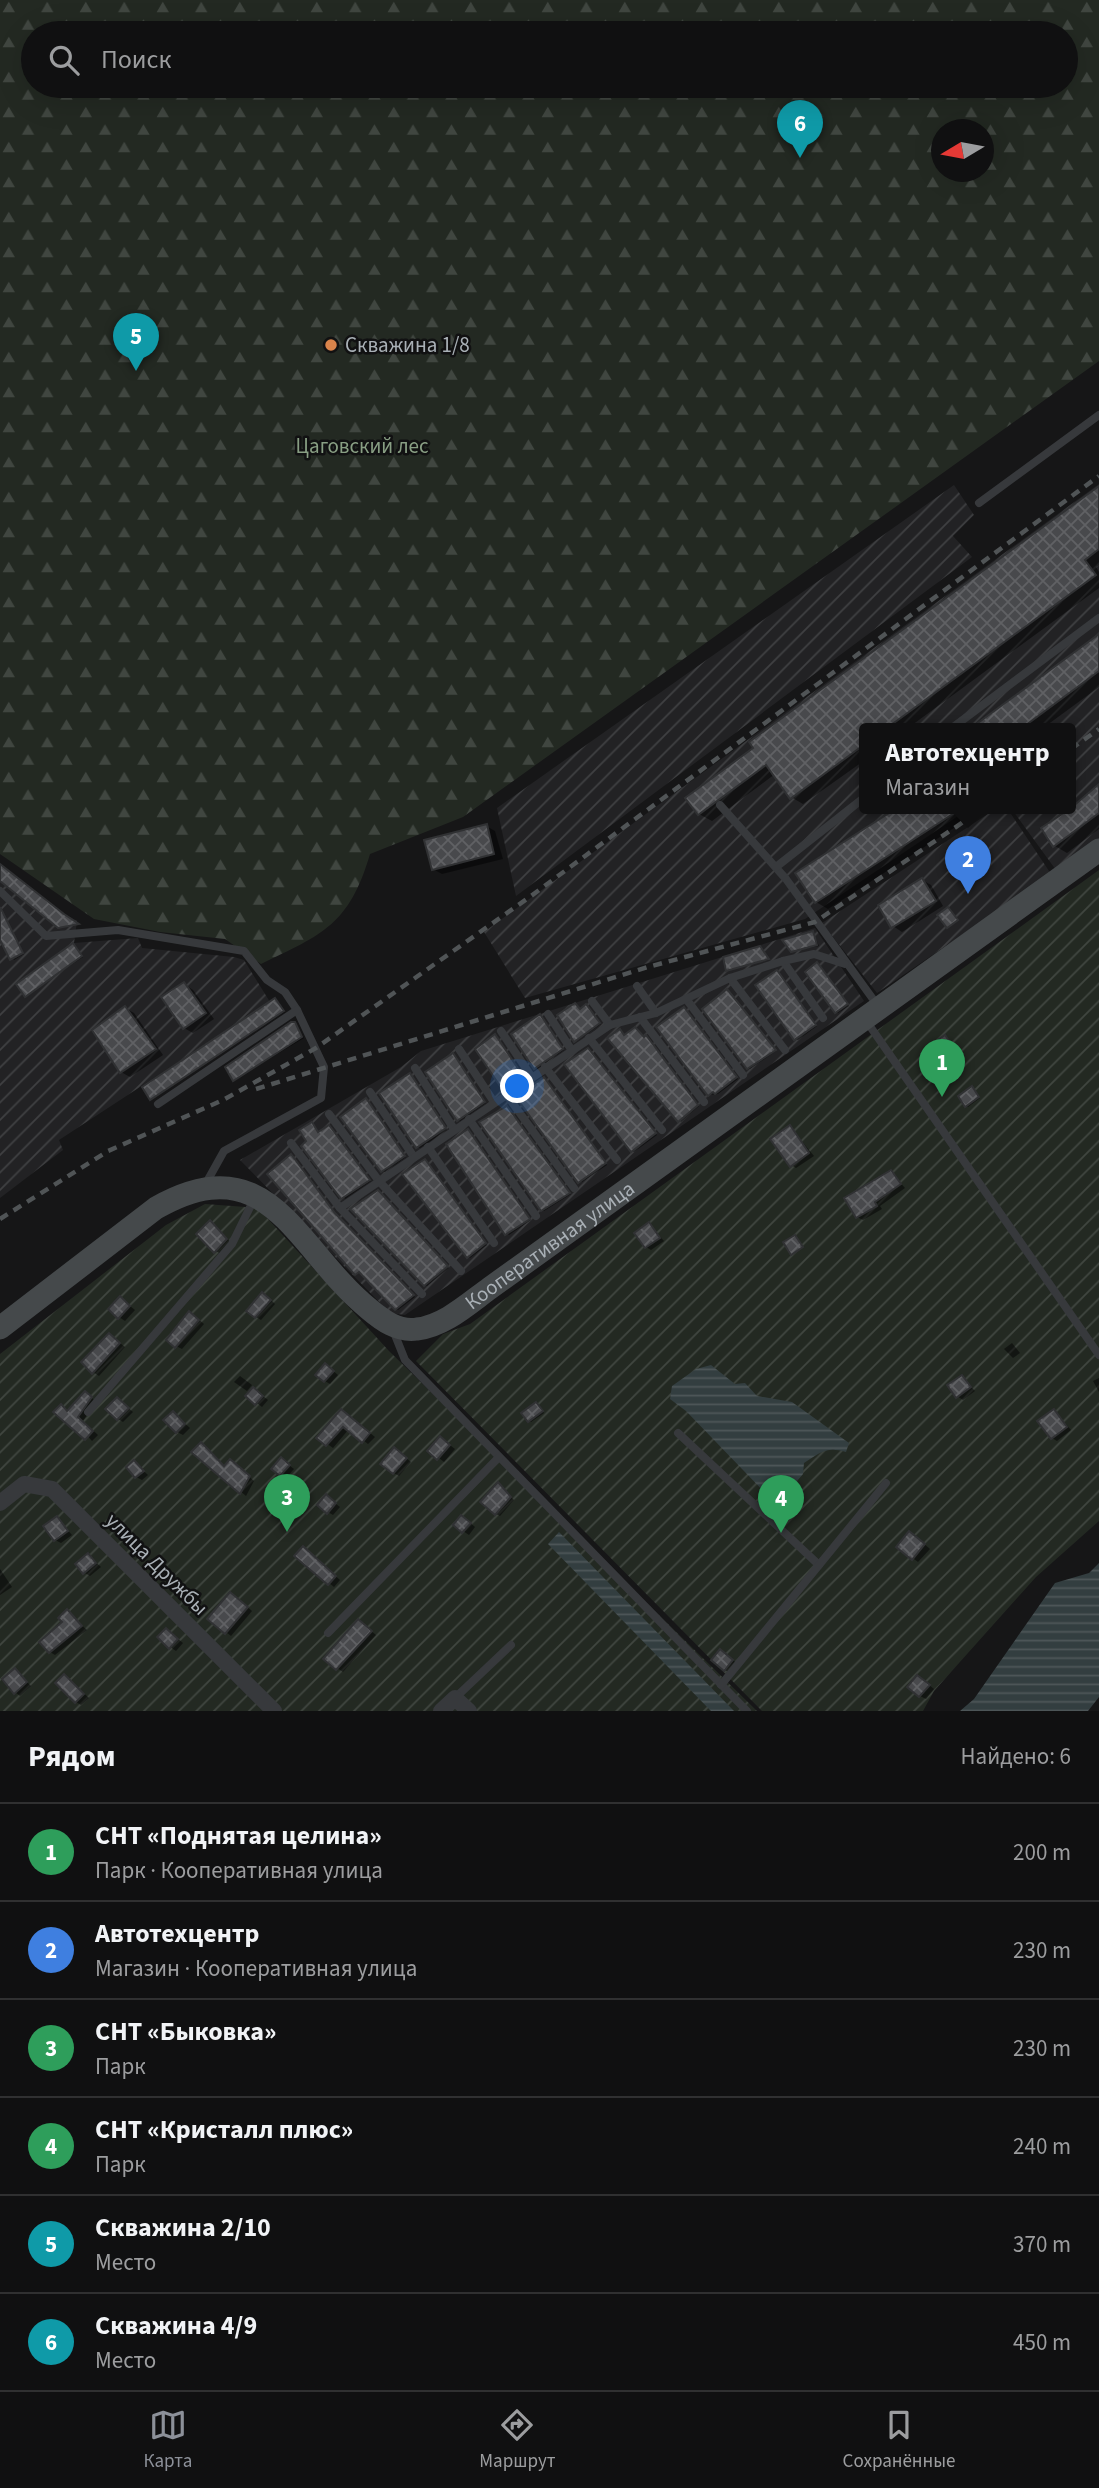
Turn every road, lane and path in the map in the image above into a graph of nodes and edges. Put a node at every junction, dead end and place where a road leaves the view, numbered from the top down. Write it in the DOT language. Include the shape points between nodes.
graph roads {
  1 [pos="1099,415"];
  2 [pos="979,503"];
  3 [pos="1099,618"];
  4 [pos="959,723"];
  5 [pos="859,802"];
  6 [pos="720,805"];
  7 [pos="1099,850"];
  8 [pos="776,867"];
  9 [pos="0,891"];
  10 [pos="783,961"];
  11 [pos="845,964"];
  12 [pos="730,978"];
  13 [pos="637,986"];
  14 [pos="687,1000"];
  15 [pos="593,1001"];
  16 [pos="298,1010"];
  17 [pos="656,1013"];
  18 [pos="548,1014"];
  19 [pos="872,1014"];
  20 [pos="640,1017"];
  21 [pos="823,1018"];
  22 [pos="610,1026"];
  23 [pos="501,1031"];
  24 [pos="589,1038"];
  25 [pos="459,1049"];
  26 [pos="571,1049"];
  27 [pos="785,1050"];
  28 [pos="545,1067"];
  29 [pos="415,1068"];
  30 [pos="743,1075"];
  31 [pos="531,1076"];
  32 [pos="370,1092"];
  33 [pos="506,1094"];
  34 [pos="494,1102"];
  35 [pos="704,1102"];
  36 [pos="158,1104"];
  37 [pos="329,1114"];
  38 [pos="469,1119"];
  39 [pos="454,1129"];
  40 [pos="662,1130"];
  41 [pos="291,1143"];
  42 [pos="428,1147"];
  43 [pos="414,1157"];
  44 [pos="617,1160"];
  45 [pos="379,1181"];
  46 [pos="203,1188"];
  47 [pos="574,1188"];
  48 [pos="257,1195"];
  49 [pos="340,1208"];
  50 [pos="536,1216"];
  51 [pos="494,1243"];
  52 [pos="461,1271"];
  53 [pos="422,1294"];
  54 [pos="391,1325"];
  55 [pos="0,1328"];
  56 [pos="1099,1355"];
  57 [pos="88,1412"];
  58 [pos="678,1433"];
  59 [pos="499,1457"];
  60 [pos="886,1483"];
  61 [pos="0,1503"];
  62 [pos="819,1565"];
  63 [pos="328,1633"];
  64 [pos="512,1645"];
  65 [pos="721,1685"];
  66 [pos="455,1698"];
  67 [pos="274,1711"];
  68 [pos="441,1711"];
  69 [pos="469,1711"];
  70 [pos="747,1711"];
  1 -- 2 [label="lane"];
  3 -- 4 [label="lane"];
  5 -- 8 [label="lane"];
  6 -- 8 [label="lane"];
  7 -- 19 [label="main road, Кооперативная улица"];
  8 -- 11 [label="lane"];
  9 -- 16 [label="lane" via="46,936 118,930 244,951"];
  10 -- 11 [label="lane" via="814,954"];
  10 -- 12 [label="lane"];
  10 -- 21 [label="lane"];
  11 -- 19 [label="lane"];
  12 -- 14 [label="lane"];
  12 -- 27 [label="lane"];
  13 -- 17 [label="lane"];
  14 -- 17 [label="lane"];
  14 -- 30 [label="lane"];
  15 -- 22 [label="lane"];
  16 -- 36 [label="lane"];
  16 -- 46 [label="lane" via="324,1067 321,1098 224,1151"];
  17 -- 20 [label="lane"];
  18 -- 26 [label="lane"];
  19 -- 54 [label="main road, Кооперативная улица" via="448,1317 414,1330"];
  19 -- 56 [label="lane"];
  20 -- 22 [label="lane"];
  20 -- 35 [label="lane"];
  22 -- 24 [label="lane"];
  23 -- 31 [label="lane"];
  24 -- 26 [label="lane"];
  24 -- 40 [label="lane"];
  25 -- 34 [label="lane"];
  26 -- 28 [label="lane"];
  28 -- 31 [label="lane"];
  28 -- 44 [label="lane"];
  29 -- 39 [label="lane"];
  31 -- 33 [label="lane"];
  32 -- 43 [label="lane"];
  33 -- 34 [label="lane"];
  33 -- 47 [label="lane"];
  34 -- 38 [label="lane"];
  37 -- 45 [label="lane"];
  38 -- 39 [label="lane"];
  38 -- 50 [label="lane"];
  39 -- 42 [label="lane"];
  41 -- 49 [label="lane"];
  42 -- 43 [label="lane"];
  42 -- 51 [label="lane"];
  43 -- 45 [label="lane"];
  45 -- 49 [label="lane"];
  45 -- 52 [label="lane"];
  46 -- 48 [label="main road" via="233,1186"];
  46 -- 55 [label="main road" via="156,1208"];
  48 -- 54 [label="main road" via="276,1210 351,1295"];
  48 -- 57 [label="lane" via="232,1244"];
  49 -- 53 [label="lane"];
  54 -- 59 [label="lane" via="405,1360"];
  58 -- 62 [label="lane"];
  59 -- 63 [label="lane"];
  59 -- 65 [label="lane"];
  60 -- 62 [label="lane"];
  61 -- 67 [label="street, улица Дружбы" via="24,1485 52,1489"];
  62 -- 65 [label="lane"];
  64 -- 66 [label="lane"];
  65 -- 70 [label="lane"];
  66 -- 68 [label="street"];
  66 -- 69 [label="street"];
}
